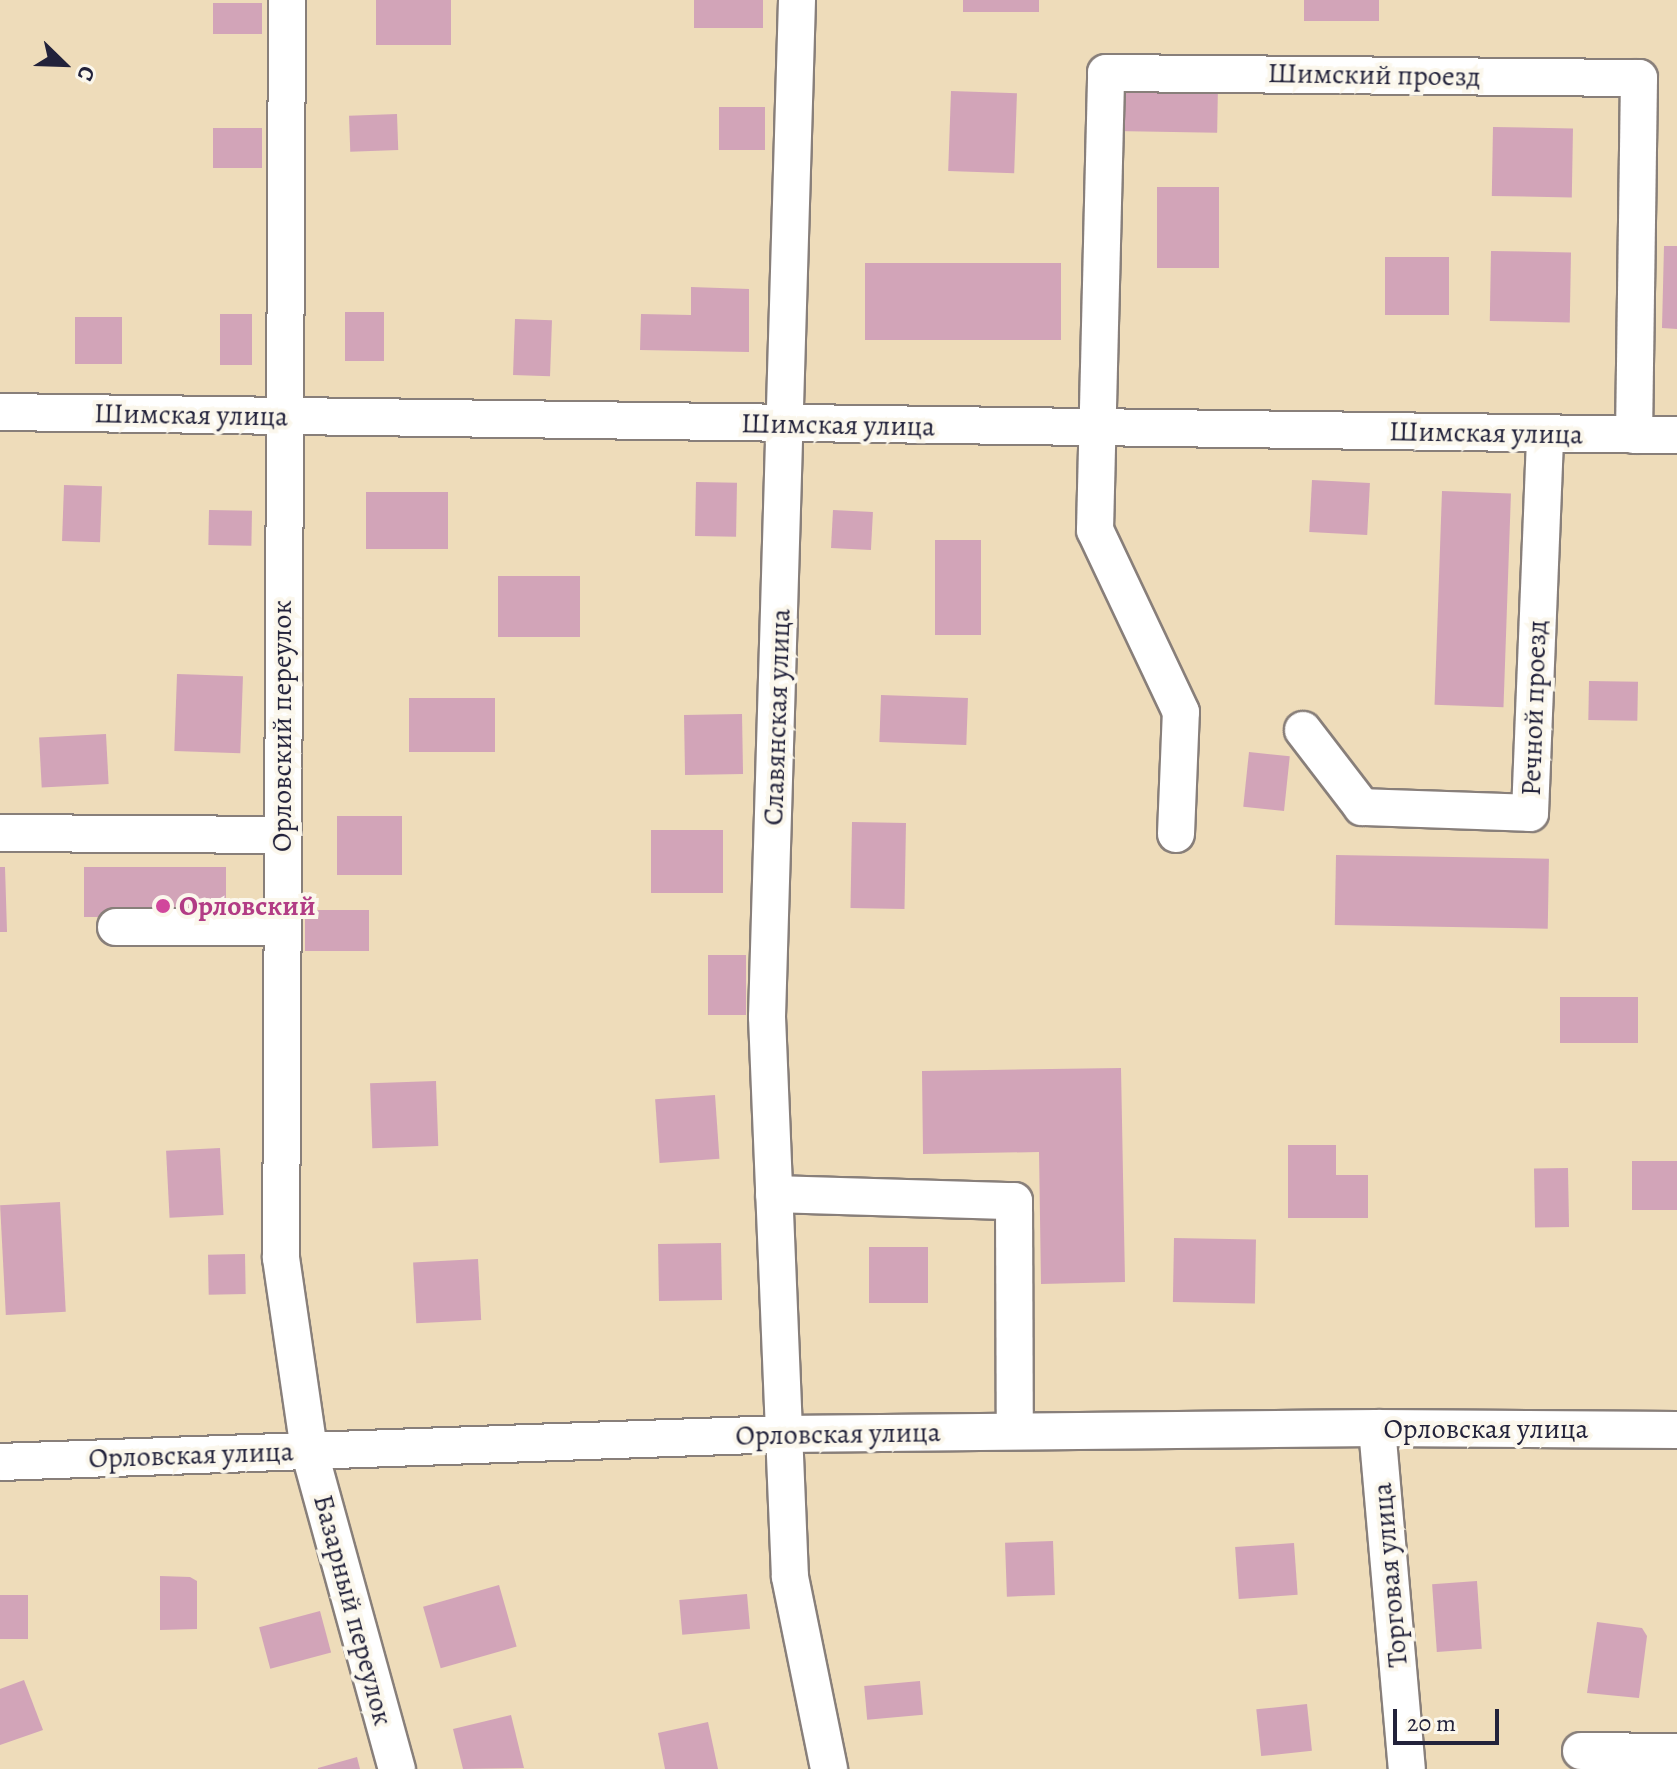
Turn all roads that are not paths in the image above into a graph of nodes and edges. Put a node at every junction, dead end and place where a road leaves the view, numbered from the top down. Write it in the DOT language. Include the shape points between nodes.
graph roads {
  1 [pos="287,0"];
  2 [pos="797,0"];
  3 [pos="0,412"];
  4 [pos="285,417"];
  5 [pos="787,424"];
  6 [pos="1098,427"];
  7 [pos="1545,434"];
  8 [pos="1634,435"];
  9 [pos="1677,435"];
  10 [pos="1303,730"];
  11 [pos="0,833"];
  12 [pos="1176,834"];
  13 [pos="281,835"];
  14 [pos="116,927"];
  15 [pos="281,927"];
  16 [pos="774,1194"];
  17 [pos="1377,1428"];
  18 [pos="1677,1430"];
  19 [pos="1015,1431"];
  20 [pos="783,1434"];
  21 [pos="309,1450"];
  22 [pos="0,1462"];
  23 [pos="1581,1751"];
  24 [pos="1677,1752"];
  25 [pos="397,1769"];
  26 [pos="829,1769"];
  27 [pos="1407,1769"];
  1 -- 4 [label="street, Орловский переулок"];
  2 -- 5 [label="street, Славянская улица"];
  3 -- 4 [label="street, Шимская улица"];
  4 -- 5 [label="street, Шимская улица"];
  4 -- 13 [label="street, Орловский переулок"];
  5 -- 6 [label="street, Шимская улица"];
  5 -- 16 [label="street, Славянская улица" via="767,1017"];
  6 -- 7 [label="street, Шимская улица"];
  6 -- 8 [label="street, Шимский проезд" via="1106,73 1639,78"];
  6 -- 12 [label="street" via="1095,530 1181,712"];
  7 -- 8 [label="street, Шимская улица"];
  7 -- 10 [label="street, Речной проезд" via="1530,813 1362,807"];
  8 -- 9 [label="street, Шимская улица"];
  11 -- 13 [label="street"];
  13 -- 15 [label="street, Орловский переулок"];
  14 -- 15 [label="street"];
  15 -- 21 [label="street, Орловский переулок" via="281,1258"];
  16 -- 19 [label="street" via="1014,1201"];
  16 -- 20 [label="street, Славянская улица"];
  17 -- 18 [label="street, Орловская улица"];
  17 -- 19 [label="street, Орловская улица"];
  17 -- 27 [label="street, Торговая улица"];
  19 -- 20 [label="street, Орловская улица"];
  20 -- 21 [label="street, Орловская улица"];
  20 -- 26 [label="street, Славянская улица" via="790,1577"];
  21 -- 22 [label="street, Орловская улица"];
  21 -- 25 [label="street, Базарный переулок"];
  23 -- 24 [label="street"];
}
